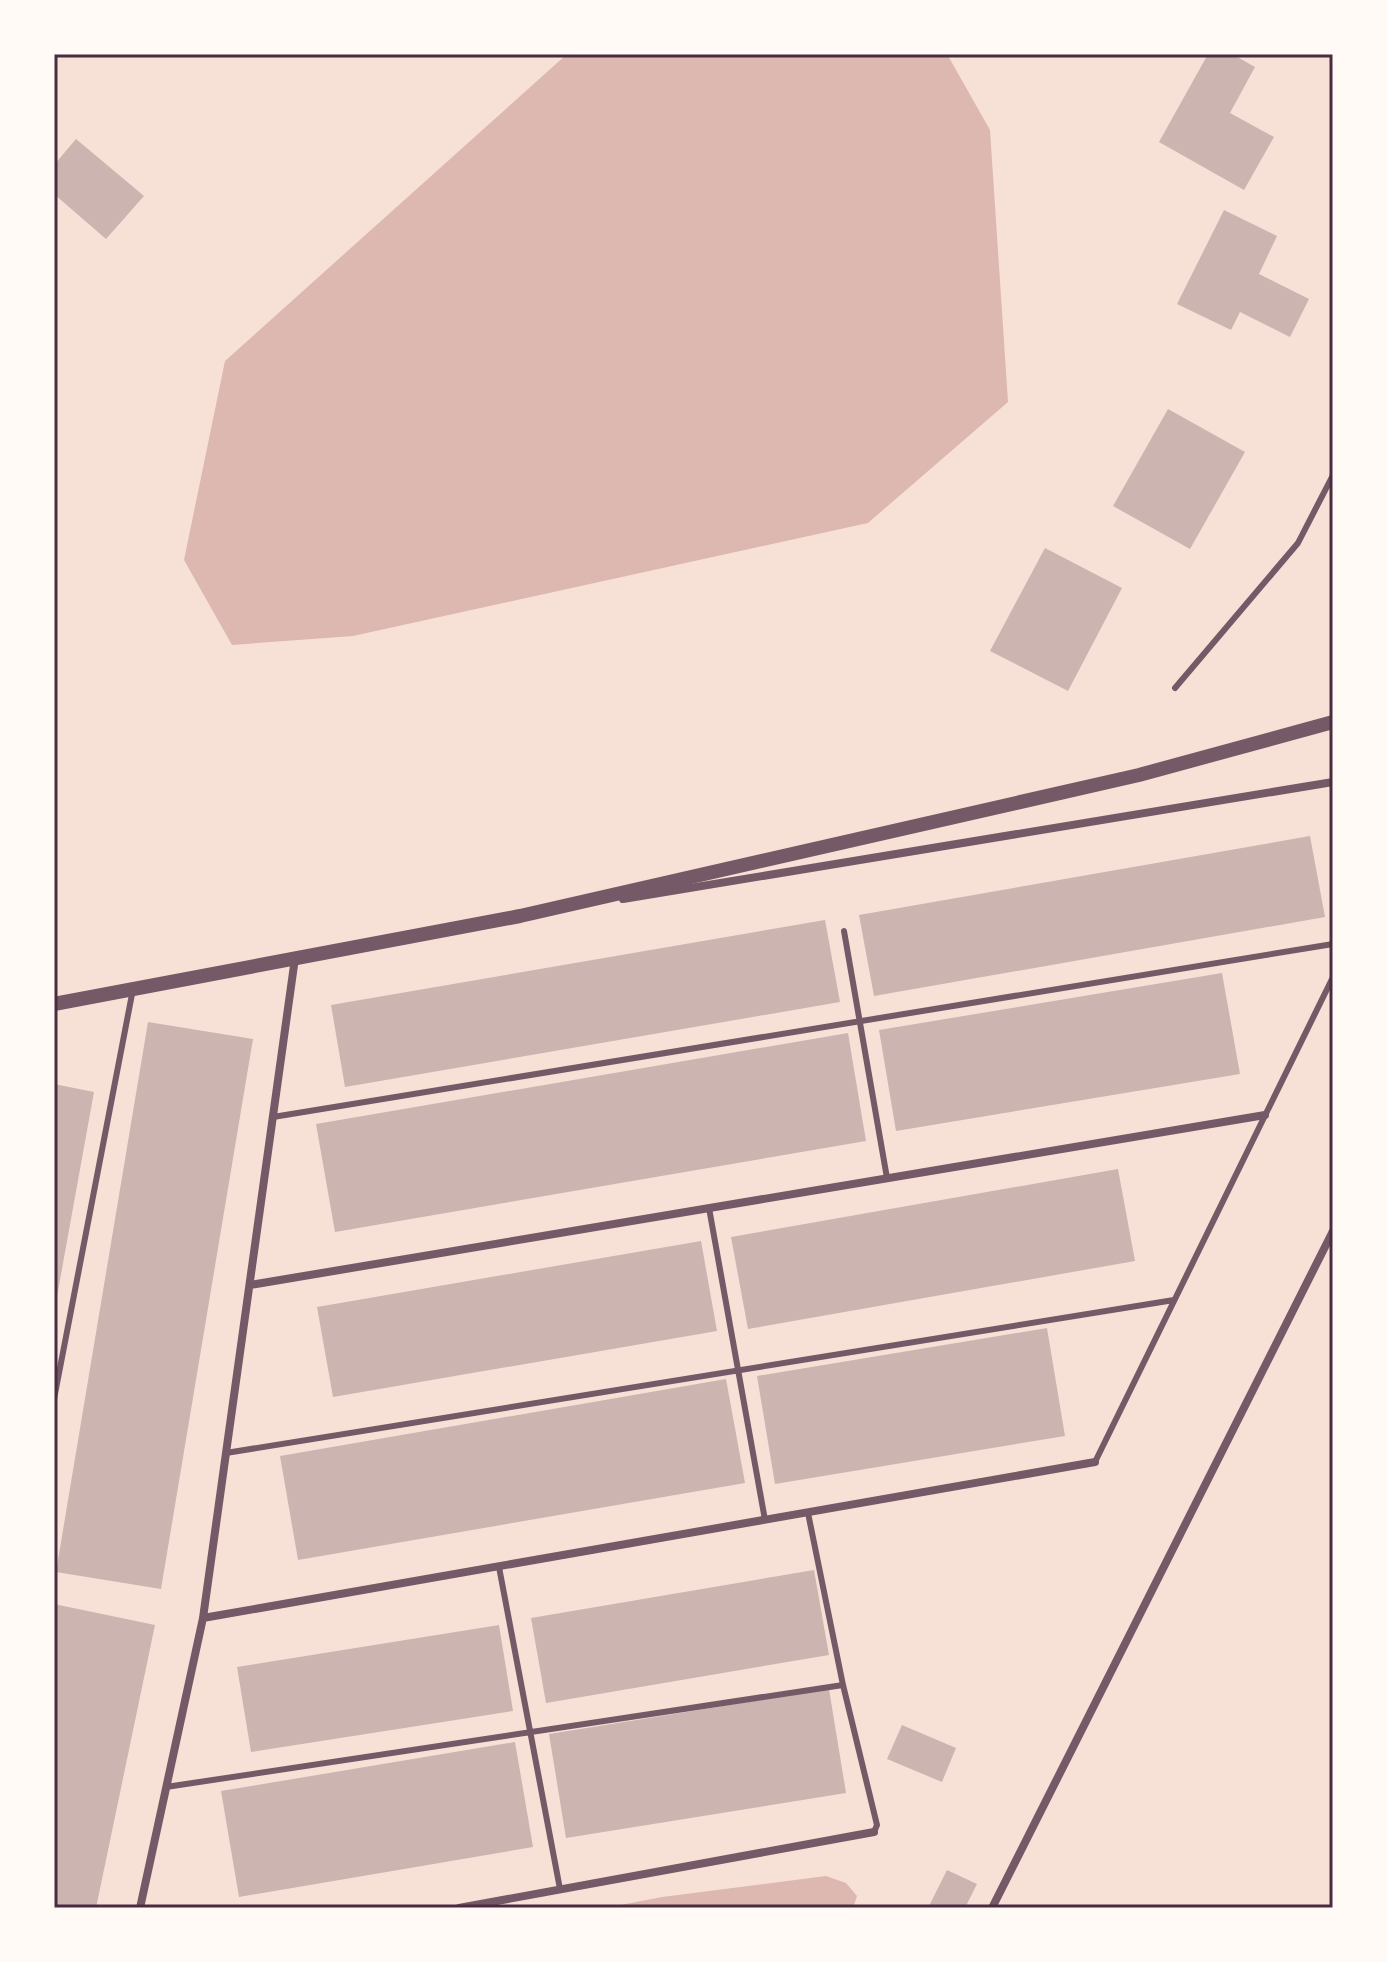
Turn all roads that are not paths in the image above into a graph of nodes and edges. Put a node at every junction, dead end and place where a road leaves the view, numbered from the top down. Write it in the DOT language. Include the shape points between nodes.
graph roads {
  1 [pos="1333,475"];
  2 [pos="1175,688"];
  3 [pos="1333,722"];
  4 [pos="1333,782"];
  5 [pos="520,916"];
  6 [pos="844,931"];
  7 [pos="1333,944"];
  8 [pos="295,956"];
  9 [pos="1333,977"];
  10 [pos="133,989"];
  11 [pos="54,1004"];
  12 [pos="858,1022"];
  13 [pos="1265,1115"];
  14 [pos="273,1117"];
  15 [pos="887,1178"];
  16 [pos="709,1208"];
  17 [pos="1333,1231"];
  18 [pos="250,1285"];
  19 [pos="1174,1300"];
  20 [pos="738,1373"];
  21 [pos="54,1399"];
  22 [pos="226,1453"];
  23 [pos="1095,1462"];
  24 [pos="808,1513"];
  25 [pos="765,1520"];
  26 [pos="499,1567"];
  27 [pos="203,1618"];
  28 [pos="843,1685"];
  29 [pos="530,1732"];
  30 [pos="166,1787"];
  31 [pos="874,1832"];
  32 [pos="560,1889"];
  33 [pos="140,1908"];
  34 [pos="459,1908"];
  35 [pos="992,1908"];
  1 -- 2 [label="lane" via="1298,543"];
  3 -- 5 [label="street" via="1139,775"];
  4 -- 5 [label="street"];
  5 -- 8 [label="street"];
  6 -- 12 [label="lane"];
  7 -- 12 [label="lane"];
  8 -- 10 [label="street"];
  8 -- 14 [label="street"];
  9 -- 13 [label="lane"];
  10 -- 11 [label="street"];
  10 -- 21 [label="lane"];
  12 -- 14 [label="lane"];
  12 -- 15 [label="lane"];
  13 -- 15 [label="street"];
  13 -- 19 [label="lane"];
  14 -- 18 [label="street"];
  15 -- 16 [label="street"];
  16 -- 18 [label="street"];
  16 -- 20 [label="lane"];
  17 -- 35 [label="street"];
  18 -- 22 [label="street"];
  19 -- 20 [label="lane"];
  19 -- 23 [label="lane"];
  20 -- 22 [label="lane"];
  20 -- 25 [label="lane"];
  22 -- 27 [label="street"];
  23 -- 24 [label="street"];
  24 -- 25 [label="street"];
  24 -- 28 [label="lane"];
  25 -- 26 [label="street"];
  26 -- 27 [label="street"];
  26 -- 29 [label="lane"];
  27 -- 30 [label="street"];
  28 -- 29 [label="lane"];
  28 -- 31 [label="lane" via="877,1825"];
  29 -- 30 [label="lane"];
  29 -- 32 [label="lane"];
  30 -- 33 [label="street"];
  31 -- 32 [label="street"];
  32 -- 34 [label="street"];
}
